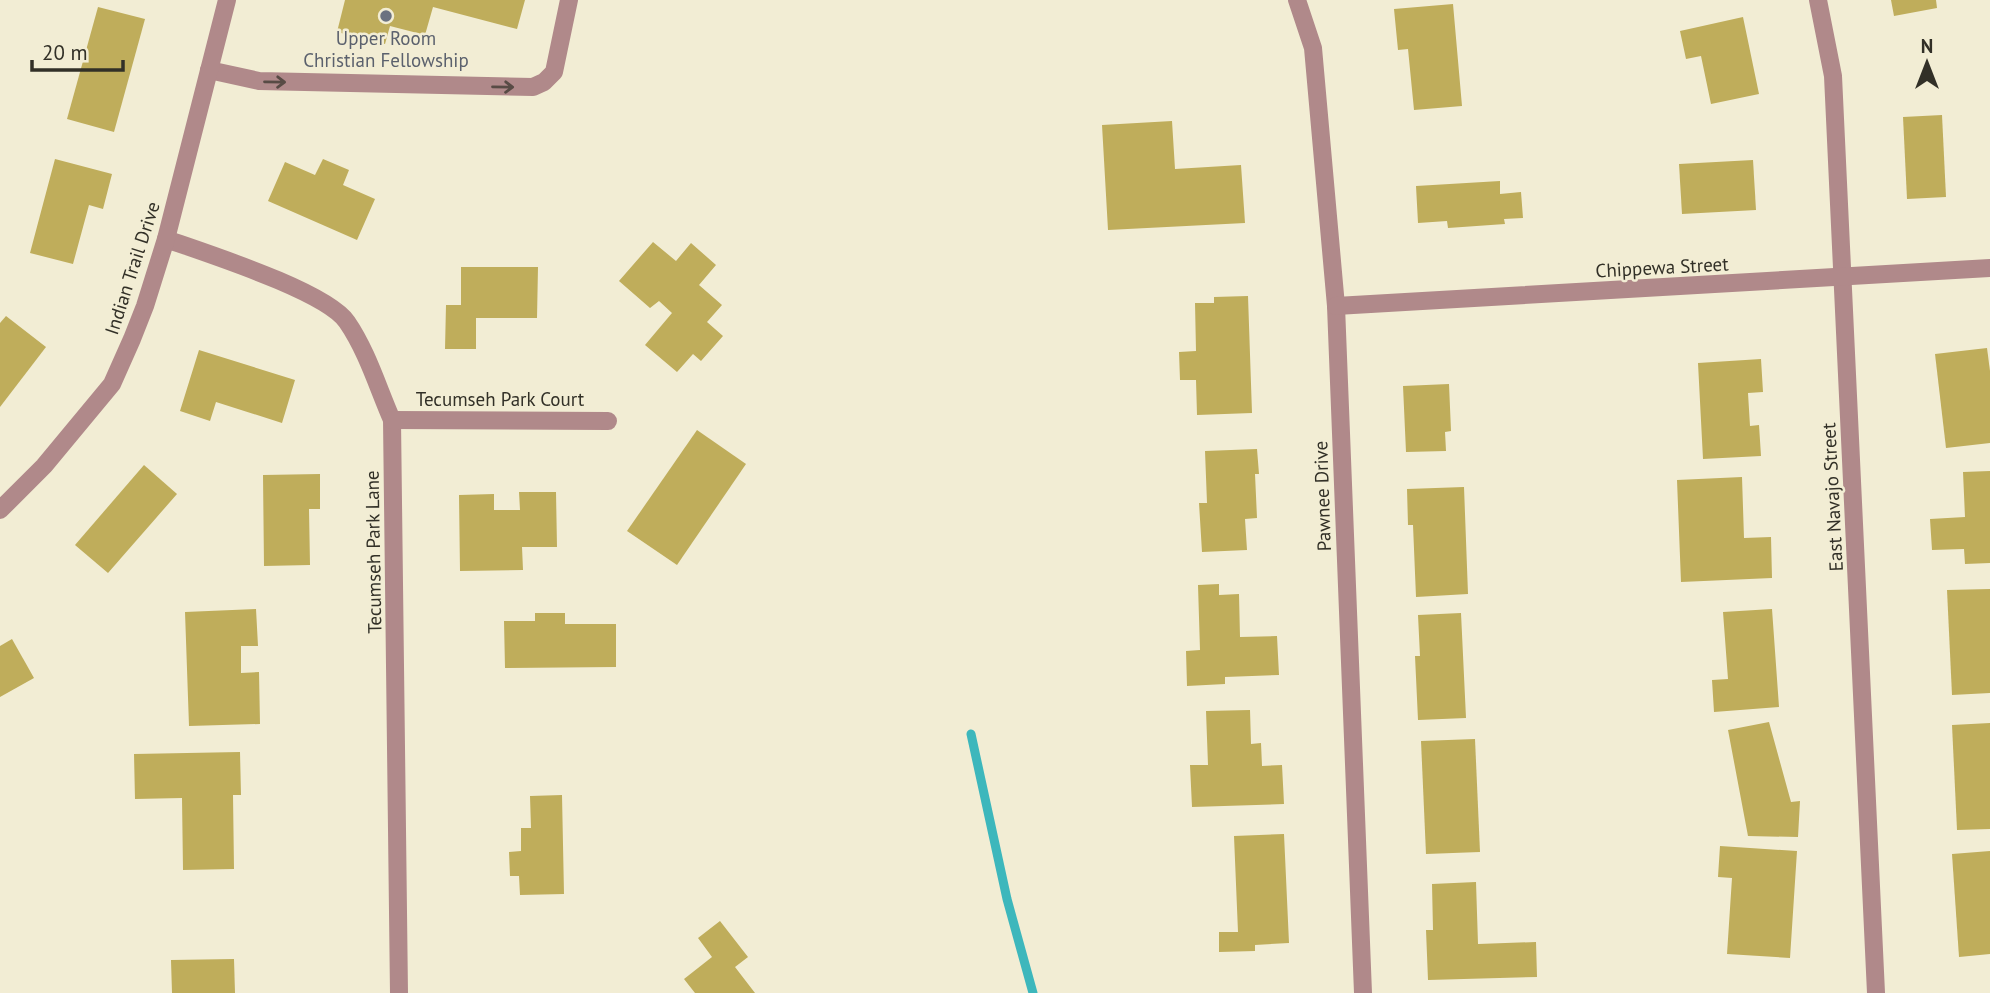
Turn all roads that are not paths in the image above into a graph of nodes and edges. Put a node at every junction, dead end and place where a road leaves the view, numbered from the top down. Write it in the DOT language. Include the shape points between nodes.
graph roads {
  1 [pos="228,0"];
  2 [pos="569,0"];
  3 [pos="1297,0"];
  4 [pos="1818,0"];
  5 [pos="209,70"];
  6 [pos="166,239"];
  7 [pos="1990,268"];
  8 [pos="1843,278"];
  9 [pos="1336,306"];
  10 [pos="392,420"];
  11 [pos="608,421"];
  12 [pos="0,510"];
  13 [pos="399,993"];
  14 [pos="1363,993"];
  15 [pos="1876,993"];
  1 -- 5 [label="street, Indian Trail Drive"];
  5 -- 2 [label="street, one-way" via="259,81 533,88 554,72"];
  3 -- 9 [label="street, Pawnee Drive" via="1313,48"];
  4 -- 8 [label="street, East Navajo Street" via="1833,76"];
  5 -- 6 [label="street, Indian Trail Drive"];
  6 -- 10 [label="street, Tecumseh Park Lane" via="316,296 345,319"];
  6 -- 12 [label="street, Indian Trail Drive" via="145,306 111,384 44,467"];
  7 -- 8 [label="street, Chippewa Street"];
  8 -- 9 [label="street, Chippewa Street"];
  8 -- 15 [label="street, East Navajo Street"];
  9 -- 14 [label="street, Pawnee Drive"];
  10 -- 11 [label="street, Tecumseh Park Court"];
  10 -- 13 [label="street, Tecumseh Park Lane"];
}
